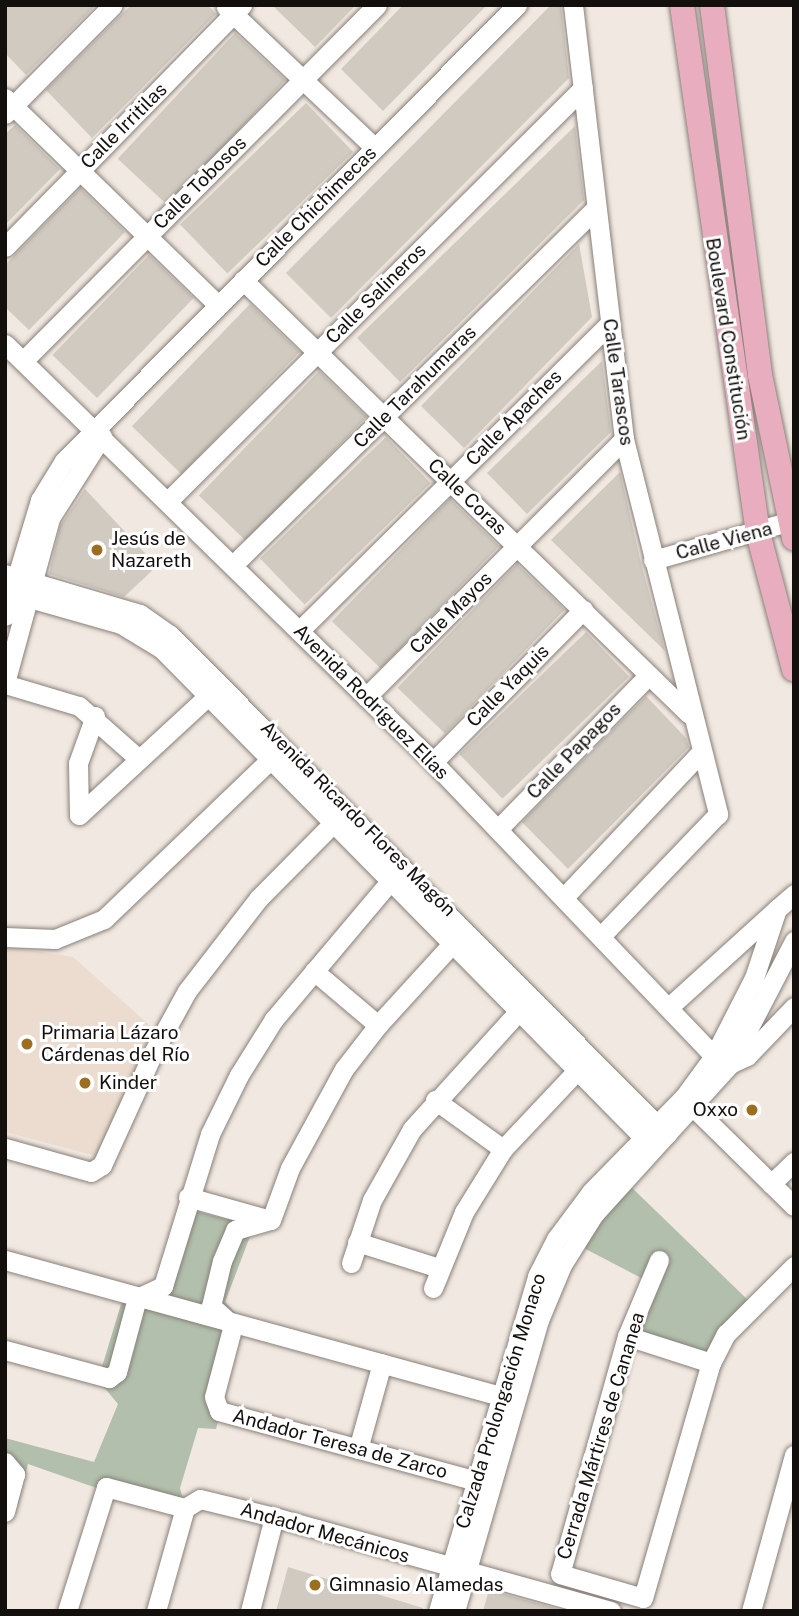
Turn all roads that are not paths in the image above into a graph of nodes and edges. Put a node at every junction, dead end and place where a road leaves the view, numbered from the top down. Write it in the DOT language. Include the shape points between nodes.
graph roads {
  1 [pos="113,5"];
  2 [pos="377,5"];
  3 [pos="517,5"];
  4 [pos="573,5"];
  5 [pos="682,5"];
  6 [pos="712,5"];
  7 [pos="233,8"];
  8 [pos="303,80"];
  9 [pos="583,88"];
  10 [pos="8,106"];
  11 [pos="374,148"];
  12 [pos="80,170"];
  13 [pos="596,208"];
  14 [pos="147,236"];
  15 [pos="5,247"];
  16 [pos="243,280"];
  17 [pos="720,290"];
  18 [pos="218,305"];
  19 [pos="609,324"];
  20 [pos="5,344"];
  21 [pos="318,352"];
  22 [pos="23,361"];
  23 [pos="760,375"];
  24 [pos="384,417"];
  25 [pos="98,432"];
  26 [pos="624,439"];
  27 [pos="450,481"];
  28 [pos="169,500"];
  29 [pos="792,527"];
  30 [pos="758,533"];
  31 [pos="518,547"];
  32 [pos="653,560"];
  33 [pos="233,565"];
  34 [pos="16,586"];
  35 [pos="583,610"];
  36 [pos="5,616"];
  37 [pos="299,631"];
  38 [pos="794,669"];
  39 [pos="649,675"];
  40 [pos="5,683"];
  41 [pos="209,695"];
  42 [pos="366,697"];
  43 [pos="690,715"];
  44 [pos="94,716"];
  45 [pos="278,752"];
  46 [pos="700,753"];
  47 [pos="139,760"];
  48 [pos="433,762"];
  49 [pos="341,815"];
  50 [pos="499,828"];
  51 [pos="393,879"];
  52 [pos="794,894"];
  53 [pos="564,897"];
  54 [pos="777,909"];
  55 [pos="460,935"];
  56 [pos="601,936"];
  57 [pos="5,937"];
  58 [pos="794,941"];
  59 [pos="314,971"];
  60 [pos="669,1007"];
  61 [pos="794,1007"];
  62 [pos="520,1010"];
  63 [pos="378,1025"];
  64 [pos="722,1060"];
  65 [pos="584,1063"];
  66 [pos="435,1100"];
  67 [pos="687,1103"];
  68 [pos="655,1136"];
  69 [pos="5,1147"];
  70 [pos="503,1149"];
  71 [pos="794,1162"];
  72 [pos="771,1184"];
  73 [pos="188,1197"];
  74 [pos="794,1206"];
  75 [pos="271,1220"];
  76 [pos="357,1242"];
  77 [pos="5,1260"];
  78 [pos="659,1260"];
  79 [pos="351,1263"];
  80 [pos="794,1266"];
  81 [pos="439,1268"];
  82 [pos="433,1288"];
  83 [pos="137,1298"];
  84 [pos="233,1325"];
  85 [pos="627,1336"];
  86 [pos="5,1350"];
  87 [pos="382,1363"];
  88 [pos="711,1363"];
  89 [pos="507,1398"];
  90 [pos="358,1449"];
  91 [pos="794,1455"];
  92 [pos="10,1465"];
  93 [pos="791,1477"];
  94 [pos="476,1481"];
  95 [pos="185,1508"];
  96 [pos="5,1512"];
  97 [pos="274,1517"];
  98 [pos="458,1571"];
  99 [pos="67,1611"];
  100 [pos="156,1611"];
  101 [pos="250,1611"];
  102 [pos="438,1611"];
  103 [pos="455,1611"];
  104 [pos="611,1611"];
  105 [pos="751,1611"];
  1 -- 10 [label="street"];
  2 -- 8 [label="street, Calle Tobosos"];
  3 -- 11 [label="street, Calle Chichimecas"];
  4 -- 9 [label="street, Calle Tarascos"];
  5 -- 17 [label="main road, Boulevard Constitución"];
  6 -- 23 [label="main road, Boulevard Constitución"];
  7 -- 8 [label="street"];
  7 -- 12 [label="street, Calle Irritilas"];
  8 -- 11 [label="street"];
  8 -- 14 [label="street, Calle Tobosos"];
  9 -- 13 [label="street, Calle Tarascos"];
  9 -- 21 [label="street, Calle Salineros"];
  10 -- 12 [label="street"];
  11 -- 16 [label="street, Calle Chichimecas"];
  12 -- 14 [label="street"];
  12 -- 15 [label="street, Calle Irritilas"];
  13 -- 19 [label="street, Calle Tarascos"];
  13 -- 24 [label="street, Calle Tarahumaras"];
  14 -- 18 [label="street"];
  14 -- 22 [label="street, Calle Tobosos"];
  16 -- 18 [label="street, Calle Chichimecas"];
  16 -- 21 [label="street, Calle Coras"];
  17 -- 23 [label="main road" via="734,289 741,294"];
  17 -- 30 [label="main road, Boulevard Constitución"];
  18 -- 25 [label="street, Calle Chichimecas"];
  19 -- 26 [label="street, Calle Tarascos"];
  19 -- 27 [label="street, Calle Apaches"];
  20 -- 22 [label="street, Avenida Rodríguez Elías"];
  21 -- 24 [label="street, Calle Coras"];
  21 -- 28 [label="street, Calle Salineros"];
  22 -- 25 [label="street, Avenida Rodríguez Elías"];
  23 -- 29 [label="main road, Boulevard Constitución"];
  24 -- 27 [label="street, Calle Coras"];
  24 -- 33 [label="street, Calle Tarahumaras"];
  25 -- 28 [label="street, Avenida Rodríguez Elías"];
  25 -- 34 [label="street, Calle Chichimecas" via="46,489"];
  26 -- 31 [label="street, Calle Mayos"];
  26 -- 32 [label="street, Calle Tarascos"];
  27 -- 31 [label="street, Calle Coras"];
  27 -- 37 [label="street, Calle Apaches"];
  28 -- 33 [label="street, Avenida Rodríguez Elías"];
  29 -- 30 [label="street, Calle Viena"];
  30 -- 32 [label="street, Calle Viena"];
  30 -- 38 [label="main road, Boulevard Constitución"];
  31 -- 35 [label="street, Calle Coras"];
  31 -- 42 [label="street, Calle Mayos"];
  32 -- 43 [label="street, Calle Tarascos"];
  33 -- 37 [label="street, Avenida Rodríguez Elías"];
  34 -- 36 [label="street"];
  34 -- 40 [label="street"];
  34 -- 41 [label="street, Avenida Ricardo Flores Magón" via="145,635"];
  34 -- 45 [label="street, Avenida Ricardo Flores Magón" via="140,614 156,624"];
  35 -- 39 [label="street, Calle Coras"];
  35 -- 48 [label="street, Calle Yaquis"];
  37 -- 42 [label="street, Avenida Rodríguez Elías"];
  39 -- 43 [label="street, Calle Coras"];
  39 -- 50 [label="street, Calle Papagos"];
  40 -- 44 [label="street" via="60,699"];
  41 -- 45 [label="street, Avenida Ricardo Flores Magón"];
  41 -- 47 [label="street"];
  42 -- 48 [label="street, Avenida Rodríguez Elías"];
  43 -- 46 [label="street, Calle Tarascos"];
  44 -- 47 [label="street"];
  44 -- 47 [label="street" via="78,763 79,816"];
  45 -- 49 [label="street, Avenida Ricardo Flores Magón"];
  45 -- 57 [label="street" via="104,919 55,939"];
  46 -- 53 [label="street"];
  46 -- 56 [label="street, Calle Tarascos" via="719,814"];
  48 -- 50 [label="street, Avenida Rodríguez Elías"];
  49 -- 51 [label="street, Avenida Ricardo Flores Magón"];
  49 -- 55 [label="street, Avenida Ricardo Flores Magón"];
  49 -- 69 [label="street" via="259,898 208,960 154,1051 105,1161 91,1172"];
  50 -- 53 [label="street, Avenida Rodríguez Elías"];
  51 -- 55 [label="street, Avenida Ricardo Flores Magón"];
  51 -- 59 [label="street"];
  52 -- 54 [label="street"];
  53 -- 56 [label="street, Avenida Rodríguez Elías"];
  54 -- 60 [label="street"];
  54 -- 64 [label="street, Calzada Prolongación Monaco"];
  55 -- 62 [label="street, Avenida Ricardo Flores Magón"];
  55 -- 63 [label="street"];
  55 -- 65 [label="street, Avenida Ricardo Flores Magón"];
  56 -- 60 [label="street, Avenida Rodríguez Elías"];
  58 -- 64 [label="street, Calzada Prolongación Monaco"];
  59 -- 63 [label="street"];
  59 -- 73 [label="street" via="274,1019 239,1075 210,1134"];
  60 -- 64 [label="street, Avenida Rodríguez Elías"];
  61 -- 64 [label="street" via="747,1056"];
  62 -- 65 [label="street, Avenida Ricardo Flores Magón"];
  62 -- 66 [label="street"];
  63 -- 75 [label="street" via="315,1118"];
  64 -- 67 [label="street, Calzada Prolongación Monaco"];
  65 -- 68 [label="street, Avenida Ricardo Flores Magón"];
  65 -- 70 [label="street"];
  66 -- 70 [label="street"];
  66 -- 76 [label="street" via="390,1163"];
  67 -- 68 [label="street, Calzada Prolongación Monaco"];
  67 -- 72 [label="street"];
  68 -- 89 [label="street, Calzada Prolongación Monaco" via="594,1214 562,1265"];
  70 -- 81 [label="street" via="464,1212"];
  71 -- 72 [label="street"];
  72 -- 74 [label="street"];
  73 -- 75 [label="street"];
  73 -- 83 [label="street" via="163,1286"];
  75 -- 84 [label="street" via="235,1230 222,1261 211,1307"];
  76 -- 79 [label="street"];
  76 -- 81 [label="street"];
  77 -- 83 [label="street"];
  78 -- 85 [label="street, Cerrada Mártires de Cananea"];
  80 -- 88 [label="street" via="726,1334"];
  81 -- 82 [label="street"];
  83 -- 84 [label="street"];
  83 -- 86 [label="street" via="117,1372 109,1378"];
  84 -- 87 [label="street"];
  84 -- 90 [label="street, Andador Teresa de Zarco" via="214,1397 224,1414"];
  85 -- 88 [label="street"];
  85 -- 88 [label="street, Cerrada Mártires de Cananea" via="560,1574 643,1598"];
  87 -- 89 [label="street"];
  87 -- 90 [label="street"];
  89 -- 94 [label="street, Calzada Prolongación Monaco"];
  89 -- 98 [label="street, Calzada Prolongación Monaco"];
  90 -- 94 [label="street, Andador Teresa de Zarco"];
  91 -- 93 [label="street"];
  92 -- 96 [label="street"];
  93 -- 105 [label="street"];
  94 -- 98 [label="street, Calzada Prolongación Monaco"];
  95 -- 97 [label="street, Andador Mecánicos" via="200,1499"];
  95 -- 99 [label="street" via="106,1487"];
  95 -- 100 [label="street"];
  97 -- 98 [label="street, Andador Mecánicos"];
  97 -- 101 [label="street"];
  98 -- 102 [label="street, Calzada Prolongación Monaco"];
  98 -- 103 [label="street, Calzada Prolongación Monaco"];
  98 -- 104 [label="street, Andador Mecánicos"];
}
